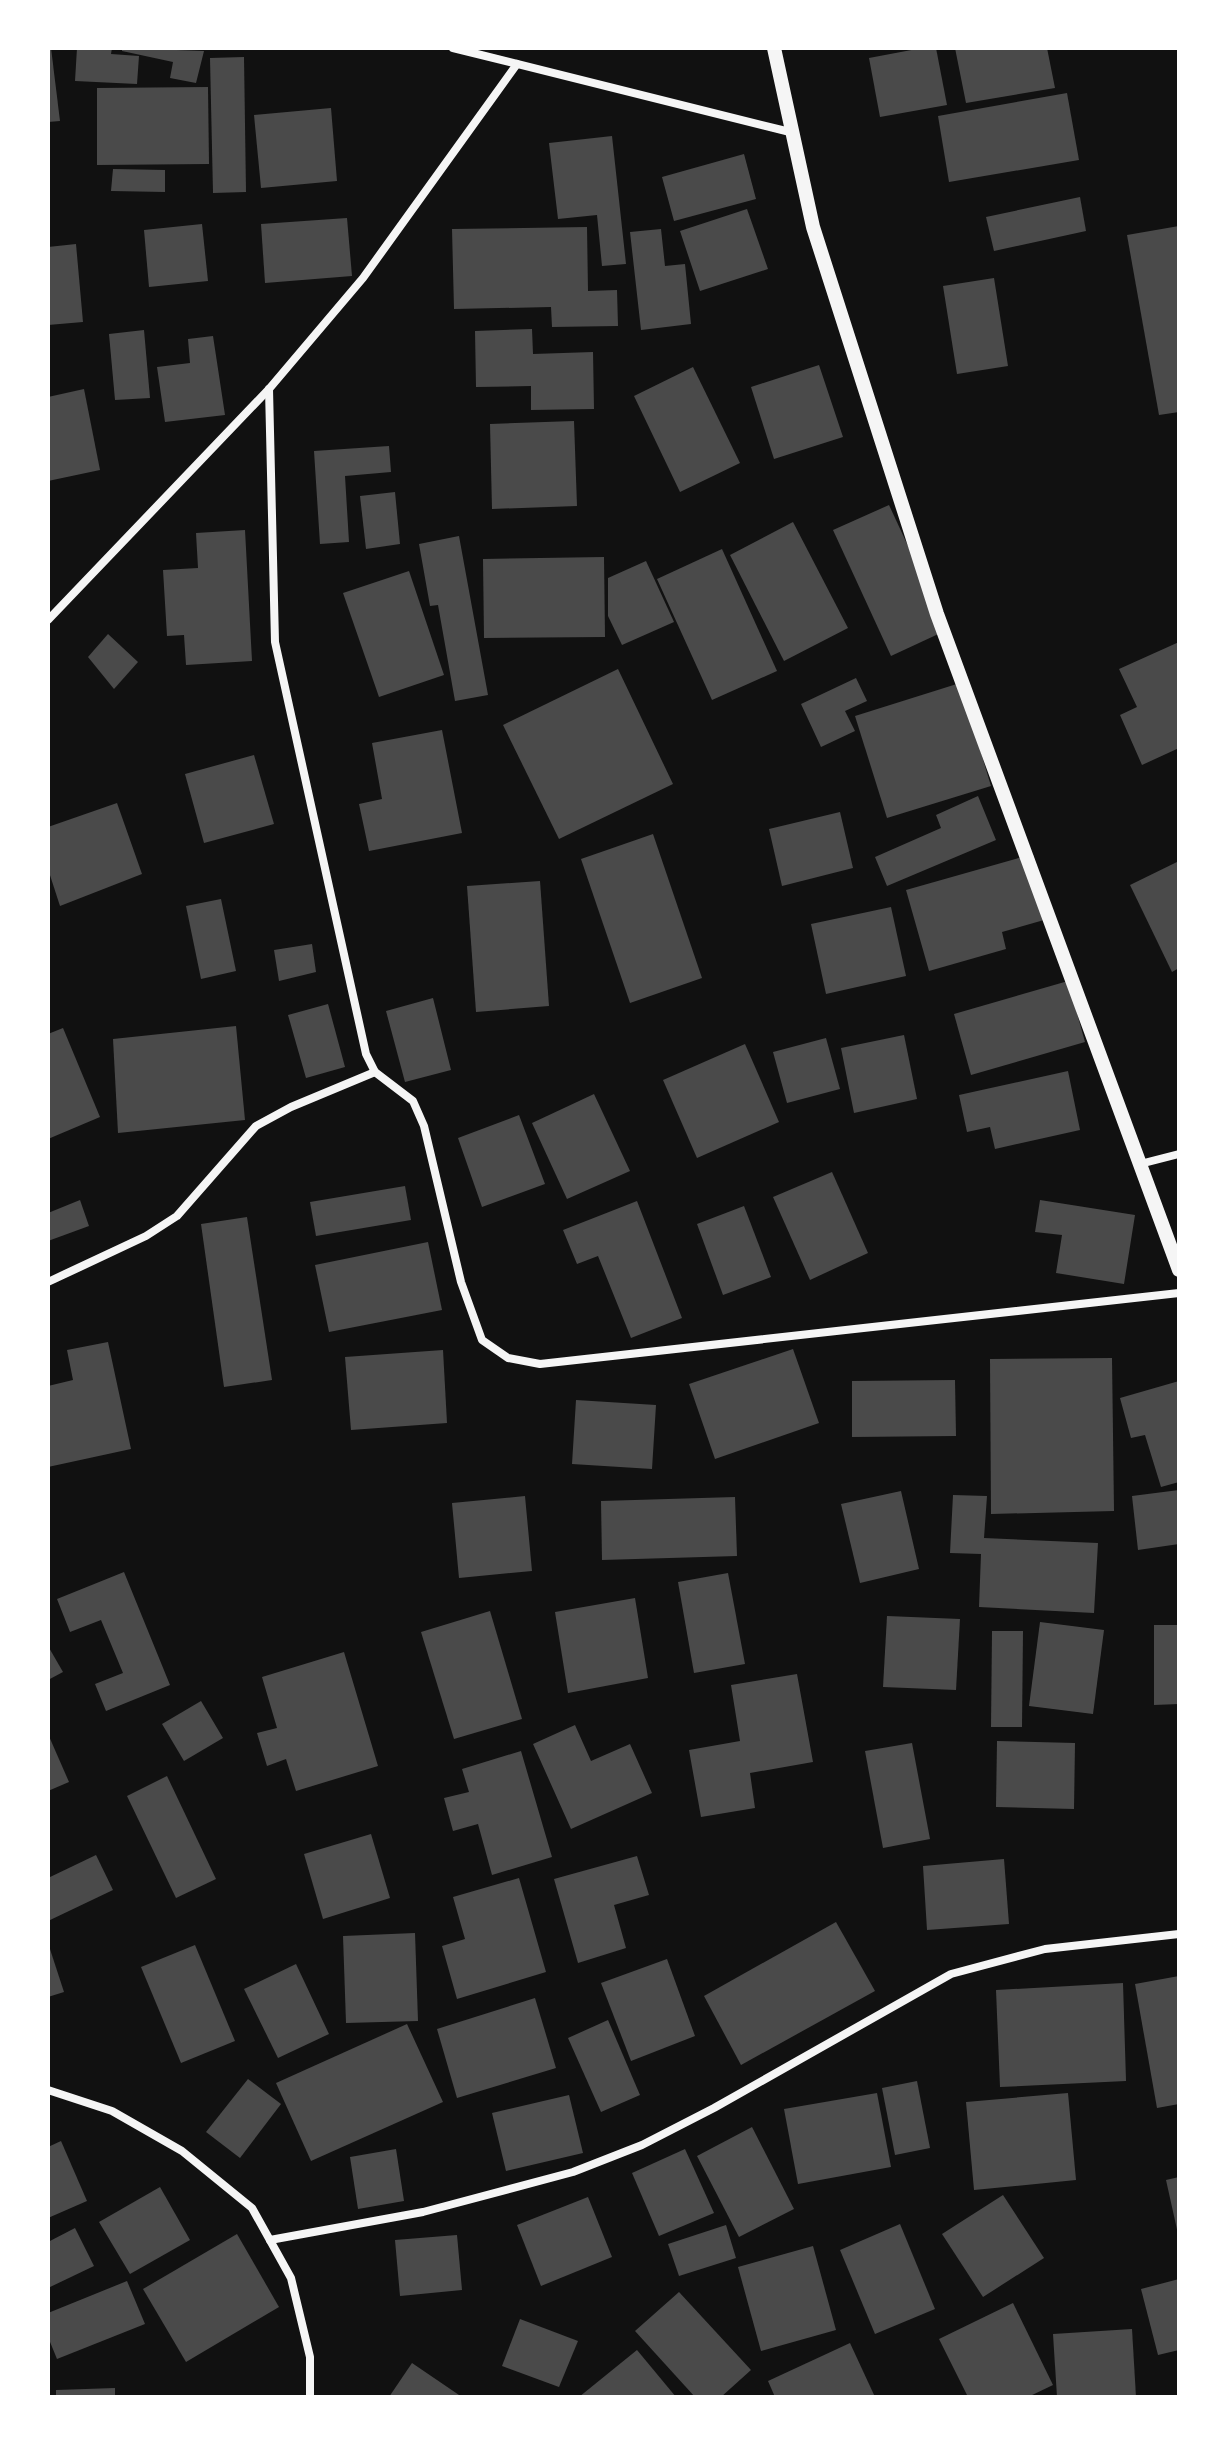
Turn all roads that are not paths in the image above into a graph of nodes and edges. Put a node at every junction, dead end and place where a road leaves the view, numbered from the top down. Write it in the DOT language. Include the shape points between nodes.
graph roads {
  1 [pos="453,48"];
  2 [pos="774,48"];
  3 [pos="517,64"];
  4 [pos="790,132"];
  5 [pos="269,389"];
  6 [pos="48,620"];
  7 [pos="375,1072"];
  8 [pos="1179,1154"];
  9 [pos="1140,1164"];
  10 [pos="1179,1270"];
  11 [pos="48,1282"];
  12 [pos="1179,1293"];
  13 [pos="1179,1934"];
  14 [pos="48,2090"];
  15 [pos="270,2240"];
  16 [pos="310,2397"];
  1 -- 3 [label="street"];
  2 -- 4 [label="street"];
  3 -- 4 [label="street"];
  3 -- 5 [label="street" via="363,278"];
  4 -- 9 [label="street" via="847,341 937,614"];
  5 -- 6 [label="street"];
  5 -- 7 [label="street" via="275,642 350,990"];
  7 -- 11 [label="street" via="256,1126 177,1216"];
  7 -- 12 [label="street" via="413,1101 424,1126 470,1314 482,1340 508,1358 540,1364"];
  8 -- 9 [label="street"];
  9 -- 10 [label="street"];
  13 -- 15 [label="street" via="1045,1949 951,1974 714,2108 573,2172 423,2212"];
  14 -- 15 [label="street" via="112,2111 182,2151 252,2208"];
  15 -- 16 [label="street" via="291,2278 310,2357"];
}
